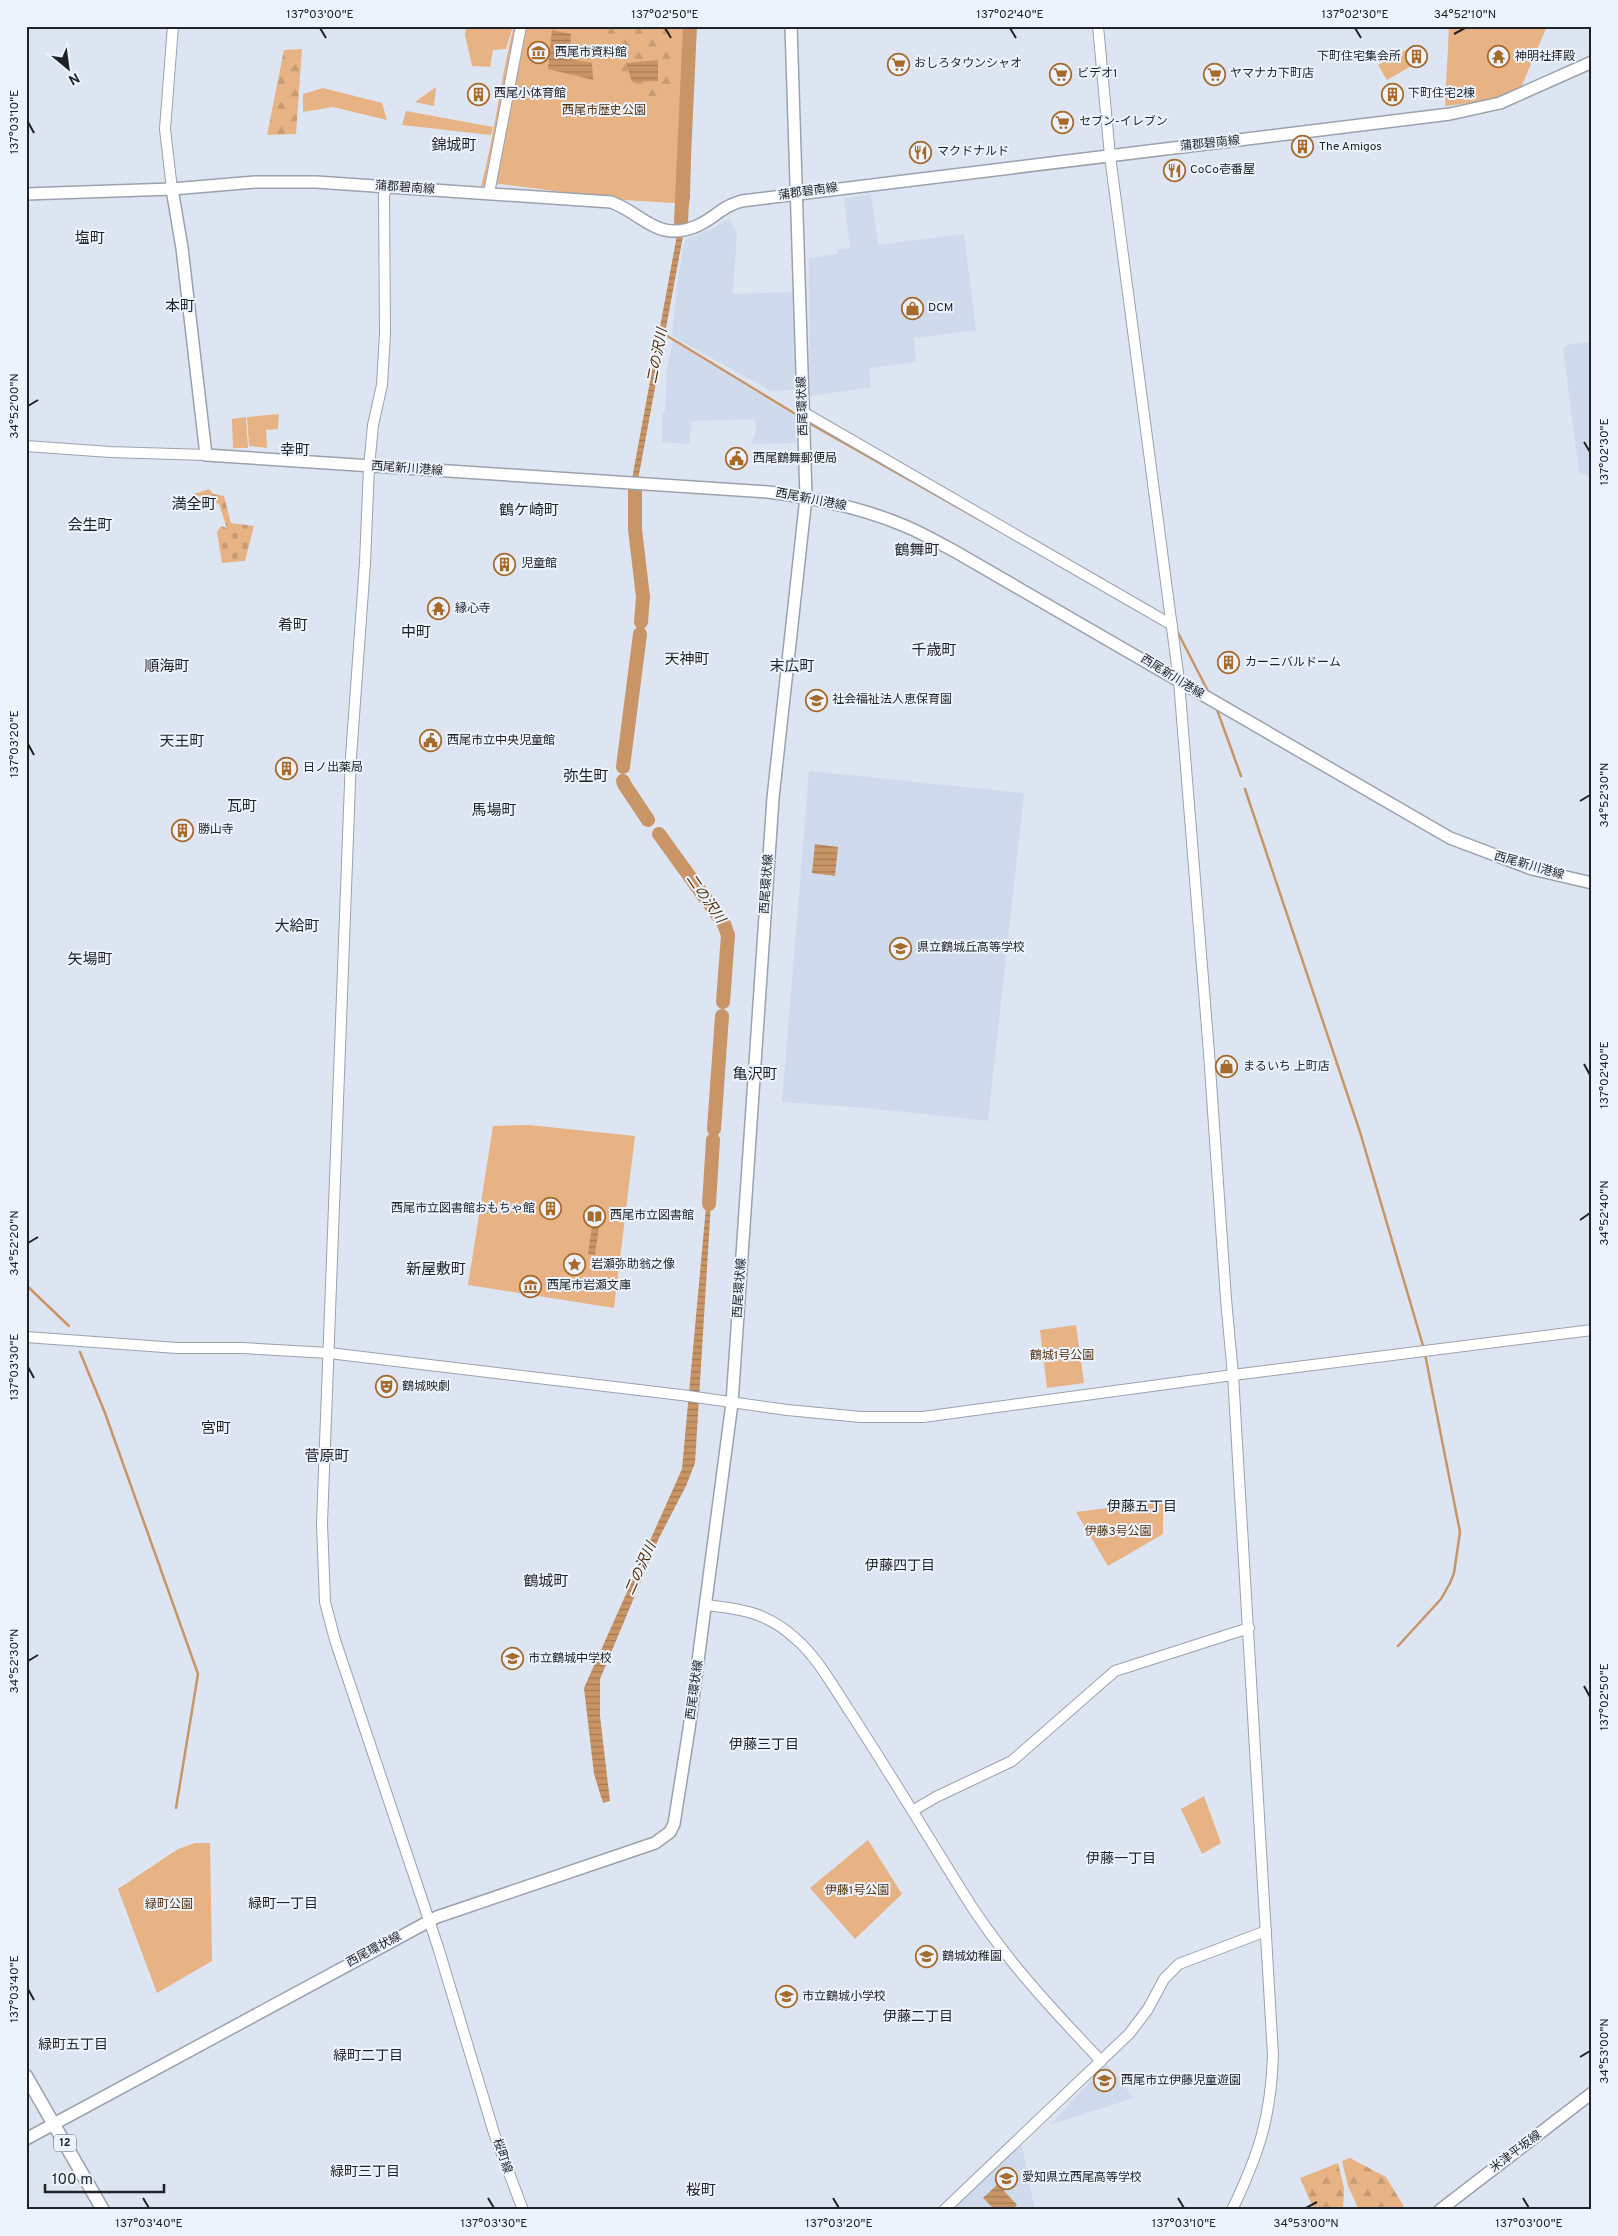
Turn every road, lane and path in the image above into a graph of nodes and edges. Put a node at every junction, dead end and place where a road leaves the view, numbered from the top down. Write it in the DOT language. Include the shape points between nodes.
graph roads {
  1 [pos="173,26"];
  2 [pos="521,26"];
  3 [pos="791,26"];
  4 [pos="1098,26"];
  5 [pos="1592,62"];
  6 [pos="1110,156"];
  7 [pos="387,186"];
  8 [pos="172,189"];
  9 [pos="489,193"];
  10 [pos="798,193"];
  11 [pos="26,194"];
  12 [pos="803,412"];
  13 [pos="26,446"];
  14 [pos="206,455"];
  15 [pos="369,467"];
  16 [pos="806,497"];
  17 [pos="1172,625"];
  18 [pos="1179,681"];
  19 [pos="1592,882"];
  20 [pos="1592,1330"];
  21 [pos="26,1337"];
  22 [pos="329,1353"];
  23 [pos="1233,1375"];
  24 [pos="732,1402"];
  25 [pos="706,1605"];
  26 [pos="1249,1628"];
  27 [pos="914,1810"];
  28 [pos="428,1921"];
  29 [pos="1266,1931"];
  30 [pos="1101,2061"];
  31 [pos="26,2076"];
  32 [pos="1592,2093"];
  33 [pos="54,2125"];
  34 [pos="26,2139"];
  35 [pos="103,2210"];
  36 [pos="523,2210"];
  37 [pos="944,2210"];
  38 [pos="1232,2210"];
  39 [pos="1440,2210"];
  1 -- 8 [label="street" via="165,129"];
  2 -- 9 [label="street"];
  3 -- 10 [label="main road, 西尾環状線"];
  4 -- 6 [label="street"];
  5 -- 6 [label="main road, 蒲郡碧南線" via="1500,103 1450,114"];
  6 -- 10 [label="main road, 蒲郡碧南線"];
  6 -- 17 [label="street"];
  7 -- 8 [label="main road, 蒲郡碧南線" via="255,182"];
  7 -- 9 [label="main road, 蒲郡碧南線"];
  7 -- 15 [label="street, 桜町線" via="384,194 382,385 373,425"];
  8 -- 11 [label="main road, 蒲郡碧南線"];
  8 -- 14 [label="main road"];
  9 -- 10 [label="main road, 蒲郡碧南線" via="611,202 653,227 672,230 698,226 729,204"];
  10 -- 12 [label="main road, 西尾環状線"];
  12 -- 16 [label="main road, 西尾環状線"];
  12 -- 17 [label="street"];
  13 -- 14 [label="street"];
  14 -- 15 [label="main road, 西尾新川港線"];
  15 -- 16 [label="main road, 西尾新川港線" via="702,487"];
  15 -- 22 [label="street, 桜町線" via="351,757"];
  16 -- 18 [label="main road, 西尾新川港線" via="858,509 913,530"];
  16 -- 24 [label="main road, 西尾環状線" via="773,798"];
  17 -- 18 [label="street"];
  18 -- 19 [label="main road, 西尾新川港線" via="1450,838 1532,869"];
  18 -- 23 [label="street"];
  20 -- 23 [label="street"];
  21 -- 22 [label="street" via="177,1348"];
  22 -- 24 [label="street"];
  22 -- 28 [label="street, 桜町線" via="322,1523 325,1602"];
  23 -- 24 [label="street" via="922,1417 861,1417"];
  23 -- 26 [label="street"];
  24 -- 25 [label="main road, 西尾環状線"];
  25 -- 27 [label="street" via="761,1614 798,1640 838,1694"];
  25 -- 28 [label="main road, 西尾環状線" via="676,1818 670,1832 655,1844"];
  26 -- 27 [label="street" via="1115,1671 1012,1761 936,1796"];
  26 -- 29 [label="street"];
  27 -- 30 [label="street" via="960,1890 1003,1952"];
  28 -- 33 [label="main road, 西尾環状線"];
  28 -- 36 [label="street, 桜町線" via="484,2102"];
  29 -- 30 [label="street" via="1192,1958 1173,1969 1141,2020"];
  29 -- 38 [label="street" via="1272,2088 1258,2150"];
  30 -- 37 [label="street"];
  31 -- 33 [label="main road, 12"];
  32 -- 39 [label="main road, 米津平坂線"];
  33 -- 34 [label="main road, 西尾環状線"];
  33 -- 35 [label="main road, 12"];
}
